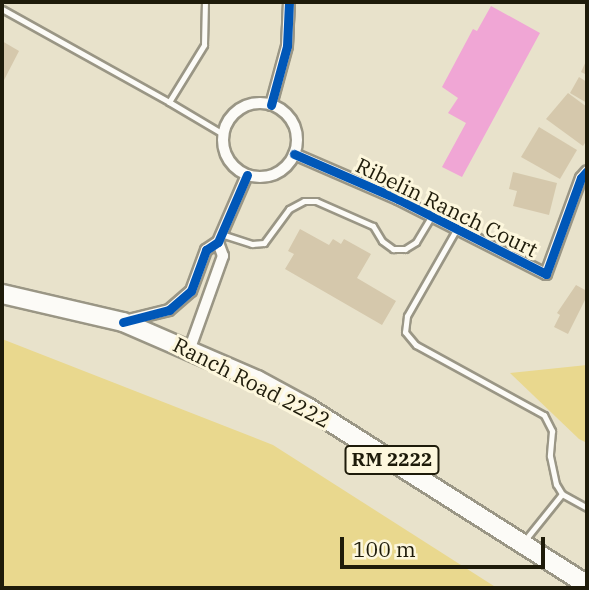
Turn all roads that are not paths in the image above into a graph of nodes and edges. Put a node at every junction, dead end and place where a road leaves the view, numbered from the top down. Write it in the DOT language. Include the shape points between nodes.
graph roads {
  1 [pos="205,2"];
  2 [pos="289,2"];
  3 [pos="2,9"];
  4 [pos="169,102"];
  5 [pos="271,105"];
  6 [pos="223,134"];
  7 [pos="294,154"];
  8 [pos="587,171"];
  9 [pos="247,175"];
  10 [pos="431,216"];
  11 [pos="456,230"];
  12 [pos="220,238"];
  13 [pos="2,294"];
  14 [pos="122,322"];
  15 [pos="190,348"];
  16 [pos="562,494"];
  17 [pos="587,509"];
  18 [pos="523,543"];
  19 [pos="587,585"];
  1 -- 4 [label="lane" via="204,45"];
  2 -- 5 [label="street" via="287,46"];
  3 -- 4 [label="lane"];
  4 -- 6 [label="lane"];
  5 -- 6 [label="street" via="243,107 232,115"];
  5 -- 7 [label="street" via="290,119 295,130"];
  6 -- 9 [label="street" via="226,156"];
  7 -- 9 [label="street" via="275,173"];
  7 -- 10 [label="street, Ribelin Ranch Court"];
  8 -- 11 [label="street, Ribelin Ranch Court" via="547,275"];
  9 -- 12 [label="street"];
  10 -- 11 [label="street, Ribelin Ranch Court"];
  10 -- 12 [label="lane" via="416,242 405,249 393,249 373,226 316,201 289,209 264,243"];
  11 -- 16 [label="lane" via="407,316 405,332 416,345 544,415 552,431 550,456"];
  12 -- 14 [label="street" via="206,250 191,291 180,303"];
  12 -- 15 [label="street" via="223,256"];
  13 -- 14 [label="main road, Ranch Road 2222 / RM 2222"];
  14 -- 15 [label="main road, Ranch Road 2222 / RM 2222"];
  15 -- 18 [label="main road, Ranch Road 2222 / RM 2222" via="307,407"];
  16 -- 17 [label="lane"];
  16 -- 18 [label="lane"];
  18 -- 19 [label="main road, Ranch Road 2222 / RM 2222"];
}
